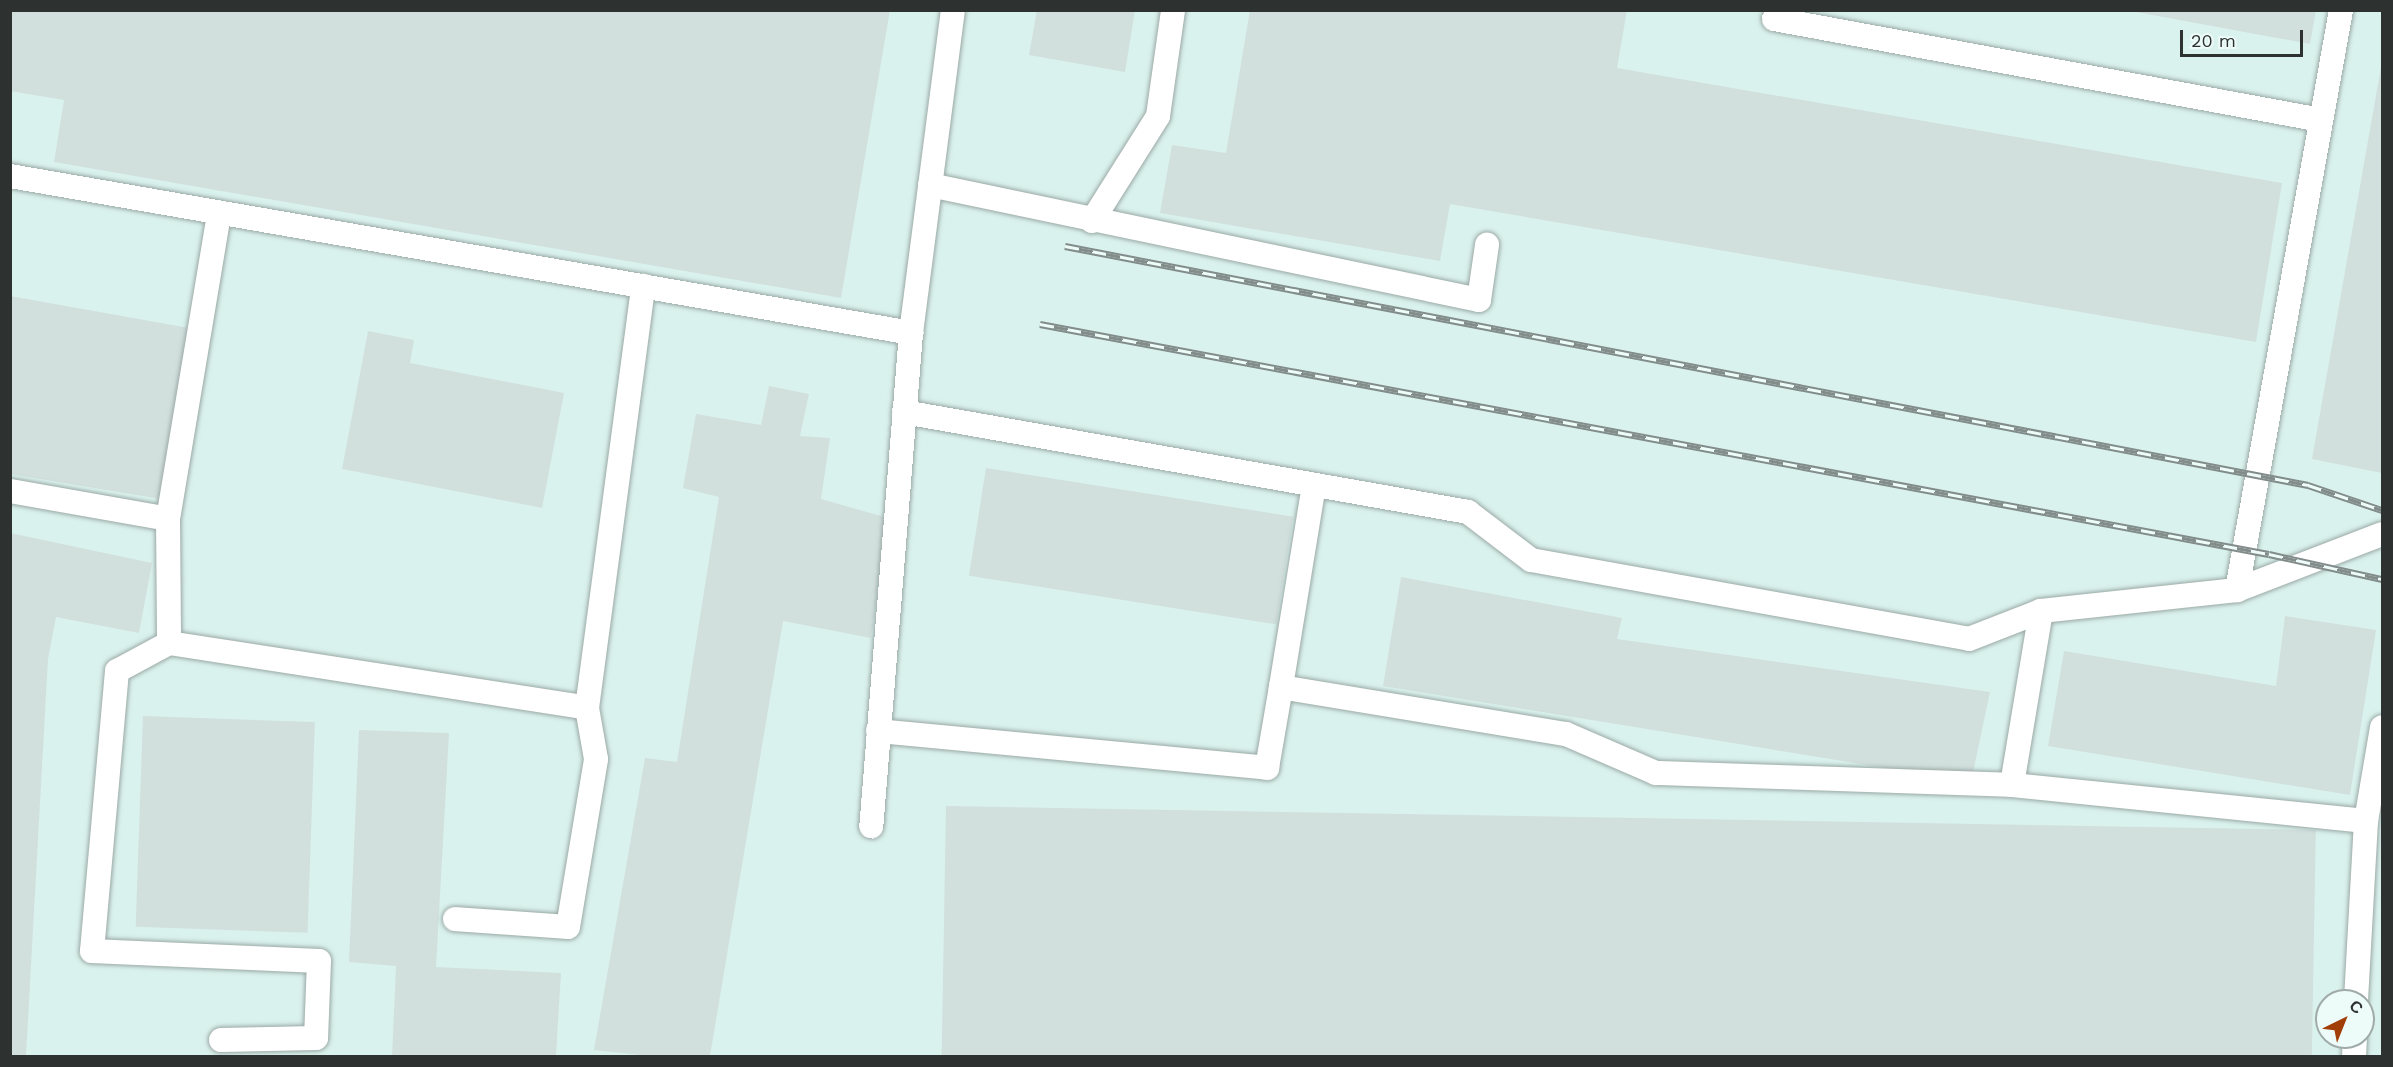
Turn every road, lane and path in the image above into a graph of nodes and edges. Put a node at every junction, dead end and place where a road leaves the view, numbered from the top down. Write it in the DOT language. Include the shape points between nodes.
graph roads {
  1 [pos="953,10"];
  2 [pos="1173,10"];
  3 [pos="2341,10"];
  4 [pos="1774,19"];
  5 [pos="2321,120"];
  6 [pos="10,176"];
  7 [pos="930,185"];
  8 [pos="219,213"];
  9 [pos="1092,221"];
  10 [pos="1487,245"];
  11 [pos="643,286"];
  12 [pos="911,333"];
  13 [pos="904,412"];
  14 [pos="1314,484"];
  15 [pos="10,491"];
  16 [pos="168,519"];
  17 [pos="2382,534"];
  18 [pos="2237,590"];
  19 [pos="2041,611"];
  20 [pos="169,642"];
  21 [pos="1281,687"];
  22 [pos="587,708"];
  23 [pos="2382,727"];
  24 [pos="878,731"];
  25 [pos="2012,785"];
  26 [pos="2366,821"];
  27 [pos="871,826"];
  28 [pos="455,919"];
  29 [pos="2357,989"];
  30 [pos="221,1040"];
  1 -- 7 [label="lane"];
  2 -- 9 [label="lane" via="1158,116"];
  3 -- 5 [label="lane"];
  4 -- 5 [label="lane"];
  5 -- 18 [label="lane"];
  6 -- 8 [label="lane"];
  7 -- 9 [label="lane"];
  7 -- 12 [label="lane"];
  8 -- 11 [label="lane"];
  8 -- 16 [label="lane"];
  9 -- 10 [label="lane" via="1479,300"];
  11 -- 12 [label="lane"];
  11 -- 22 [label="lane"];
  12 -- 13 [label="lane"];
  13 -- 14 [label="lane"];
  13 -- 24 [label="lane"];
  14 -- 19 [label="lane" via="1468,512 1531,560 1969,639"];
  14 -- 21 [label="lane"];
  15 -- 16 [label="lane"];
  16 -- 20 [label="lane"];
  17 -- 18 [label="lane"];
  18 -- 19 [label="lane"];
  19 -- 25 [label="lane"];
  20 -- 22 [label="lane"];
  20 -- 30 [label="lane" via="117,671 92,951 319,961 316,1038"];
  21 -- 24 [label="lane" via="1267,768"];
  21 -- 25 [label="lane" via="1566,734 1656,773"];
  22 -- 28 [label="lane" via="596,759 568,927"];
  23 -- 26 [label="lane"];
  24 -- 27 [label="lane"];
  25 -- 26 [label="lane"];
  26 -- 29 [label="lane"];
}
